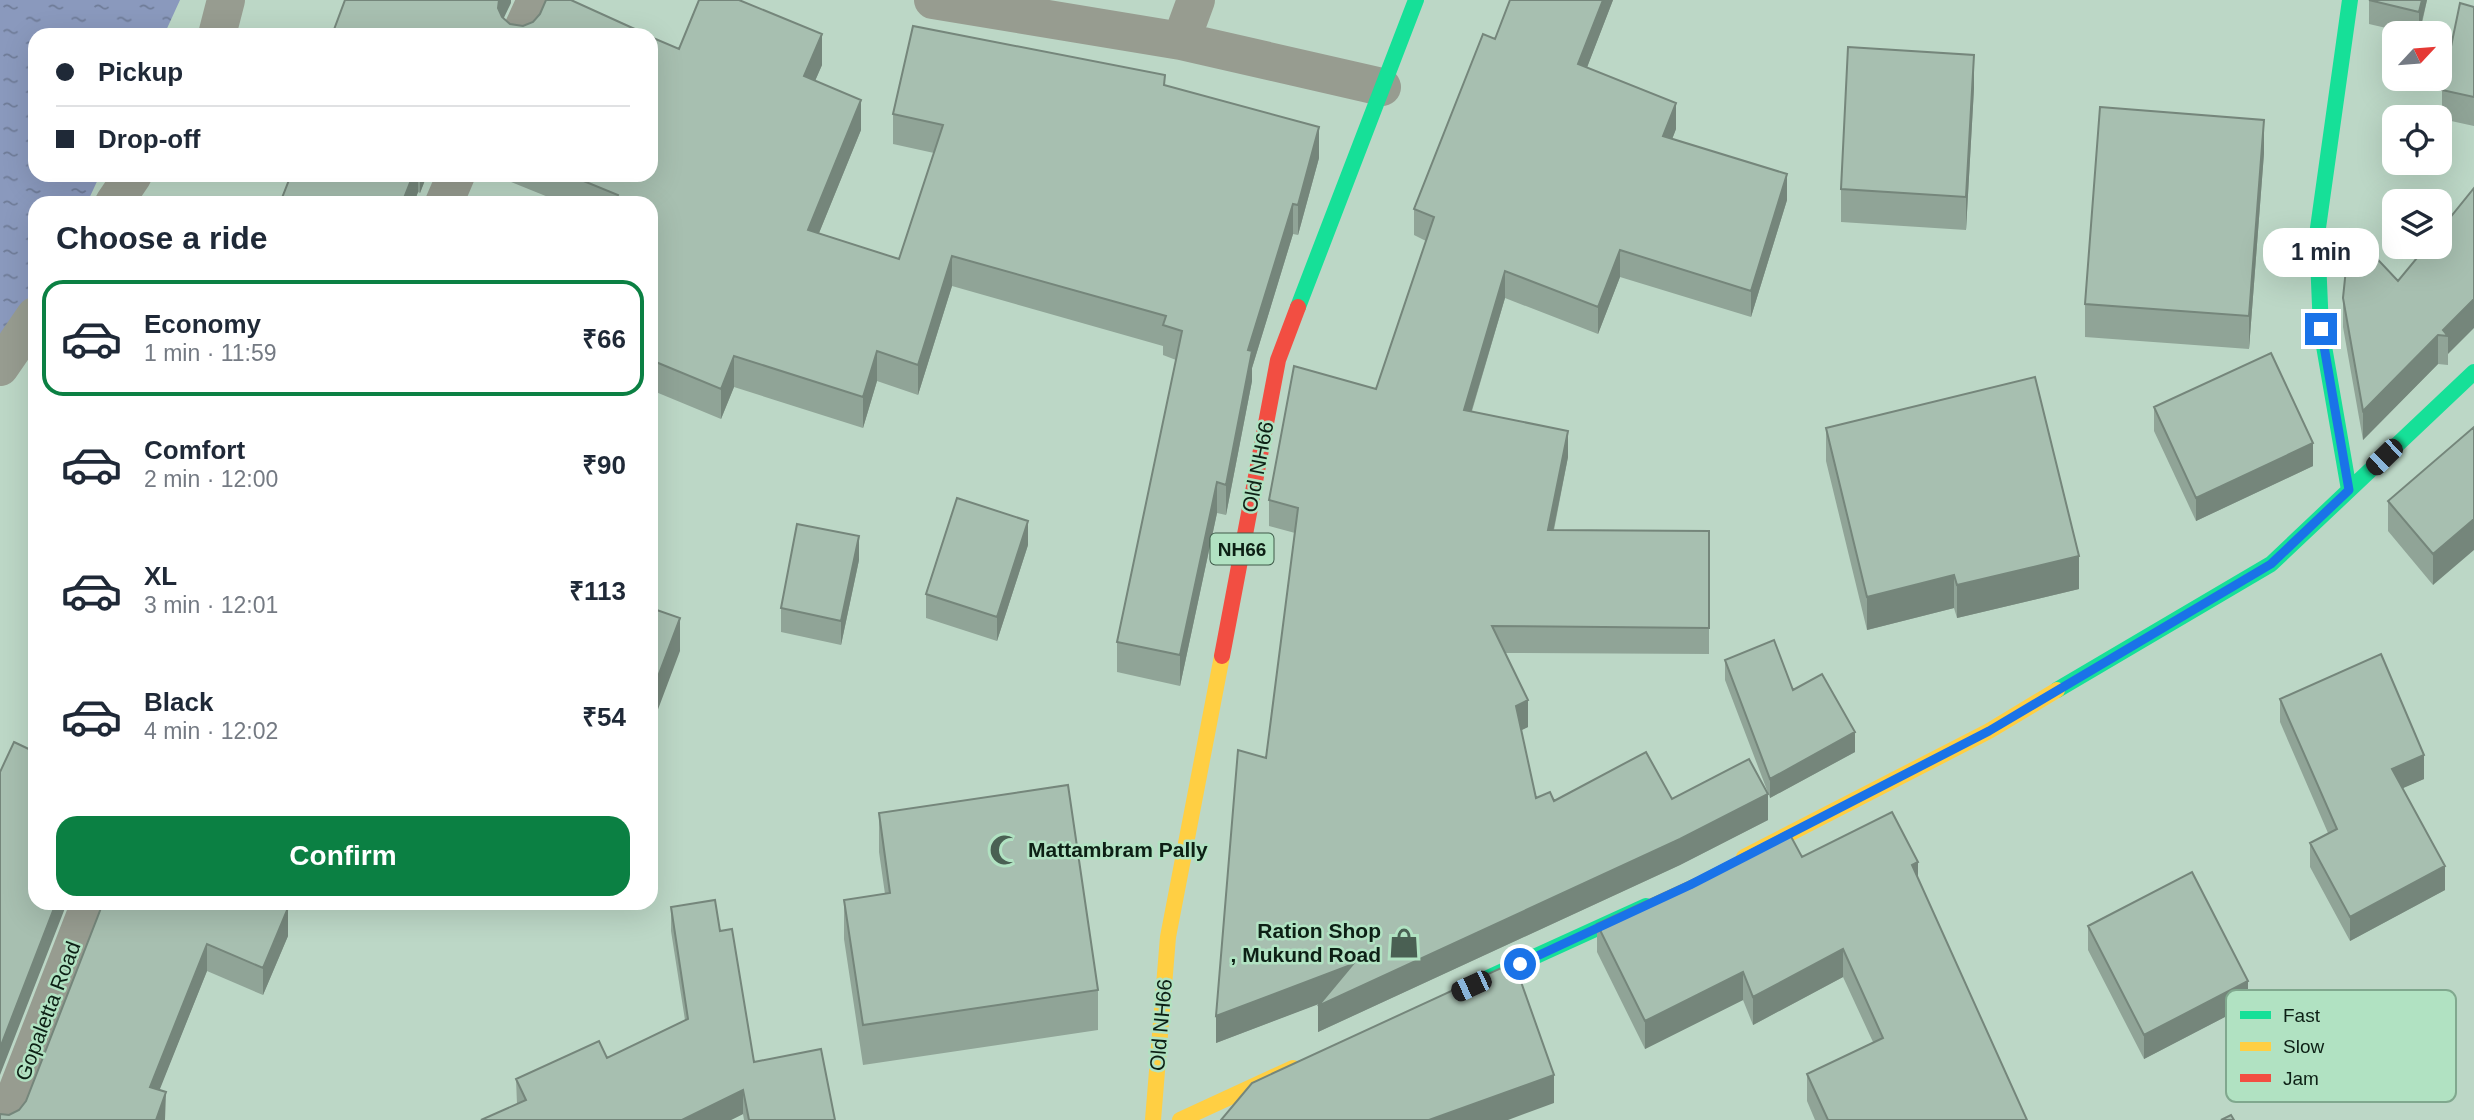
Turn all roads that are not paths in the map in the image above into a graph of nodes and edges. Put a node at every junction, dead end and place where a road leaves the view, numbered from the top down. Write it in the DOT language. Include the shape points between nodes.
graph roads {
  1 [pos="226,0"];
  2 [pos="536,0"];
  3 [pos="933,0"];
  4 [pos="1196,0"];
  5 [pos="1416,0"];
  6 [pos="2350,0"];
  7 [pos="219,28"];
  8 [pos="523,28"];
  9 [pos="1181,41"];
  10 [pos="1382,87"];
  11 [pos="28,326"];
  12 [pos="0,367"];
  13 [pos="2474,372"];
  14 [pos="2349,490"];
  15 [pos="1726,867"];
  16 [pos="1665,897"];
  17 [pos="87,910"];
  18 [pos="1454,994"];
  19 [pos="1304,1063"];
  20 [pos="6,1120"];
  21 [pos="1153,1120"];
  22 [pos="1180,1120"];
  1 -- 7 [label="street"];
  2 -- 8 [label="street"];
  3 -- 9 [label="street"];
  4 -- 9 [label="street"];
  5 -- 10 [label="street, Old NH66 / NH66"];
  6 -- 14 [label="street" via="2317,234 2321,329"];
  9 -- 10 [label="street"];
  10 -- 21 [label="street, Old NH66 / NH66" via="1278,360 1168,937"];
  11 -- 12 [label="street"];
  13 -- 14 [label="street"];
  14 -- 15 [label="street" via="2271,564 1989,731"];
  16 -- 18 [label="street"];
  17 -- 20 [label="street, Gopaletta Road"];
  19 -- 22 [label="street"];
}
